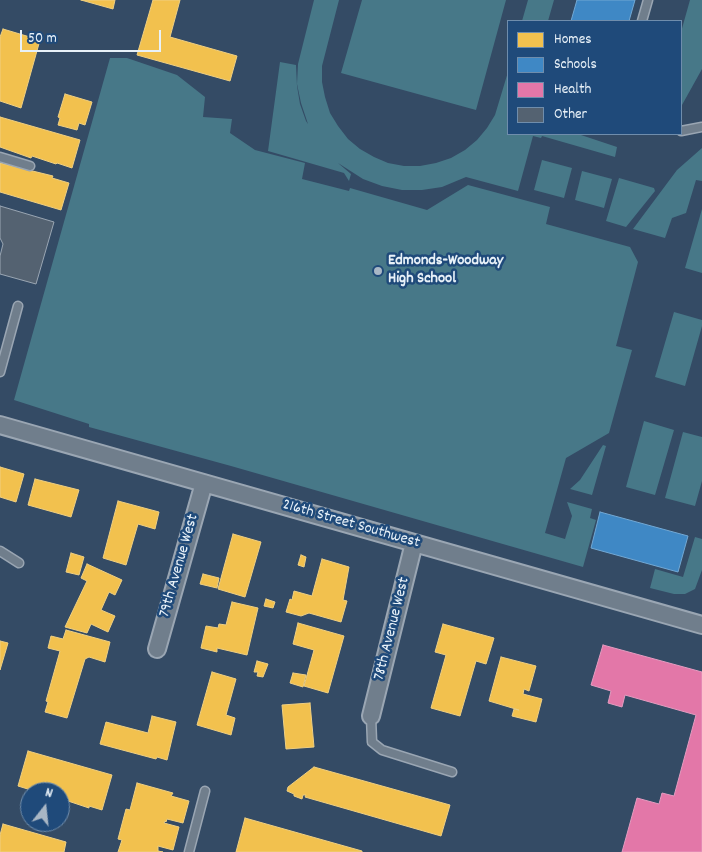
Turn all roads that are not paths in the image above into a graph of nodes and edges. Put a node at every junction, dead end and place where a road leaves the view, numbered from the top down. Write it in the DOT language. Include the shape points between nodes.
graph roads {
  1 [pos="648,0"];
  2 [pos="642,20"];
  3 [pos="702,127"];
  4 [pos="682,131"];
  5 [pos="0,157"];
  6 [pos="30,166"];
  7 [pos="18,306"];
  8 [pos="0,372"];
  9 [pos="0,425"];
  10 [pos="204,483"];
  11 [pos="414,543"];
  12 [pos="0,551"];
  13 [pos="19,563"];
  14 [pos="702,624"];
  15 [pos="156,649"];
  16 [pos="372,716"];
  17 [pos="452,772"];
  18 [pos="205,791"];
  19 [pos="189,852"];
  1 -- 2 [label="lane"];
  3 -- 4 [label="lane"];
  5 -- 6 [label="lane"];
  7 -- 8 [label="lane"];
  9 -- 10 [label="street, 216th Street Southwest"];
  10 -- 11 [label="street, 216th Street Southwest"];
  10 -- 15 [label="street, 79th Avenue West"];
  11 -- 14 [label="street, 216th Street Southwest"];
  11 -- 16 [label="street, 78th Avenue West"];
  12 -- 13 [label="lane"];
  16 -- 17 [label="lane" via="372,742 382,750"];
  18 -- 19 [label="lane"];
}
